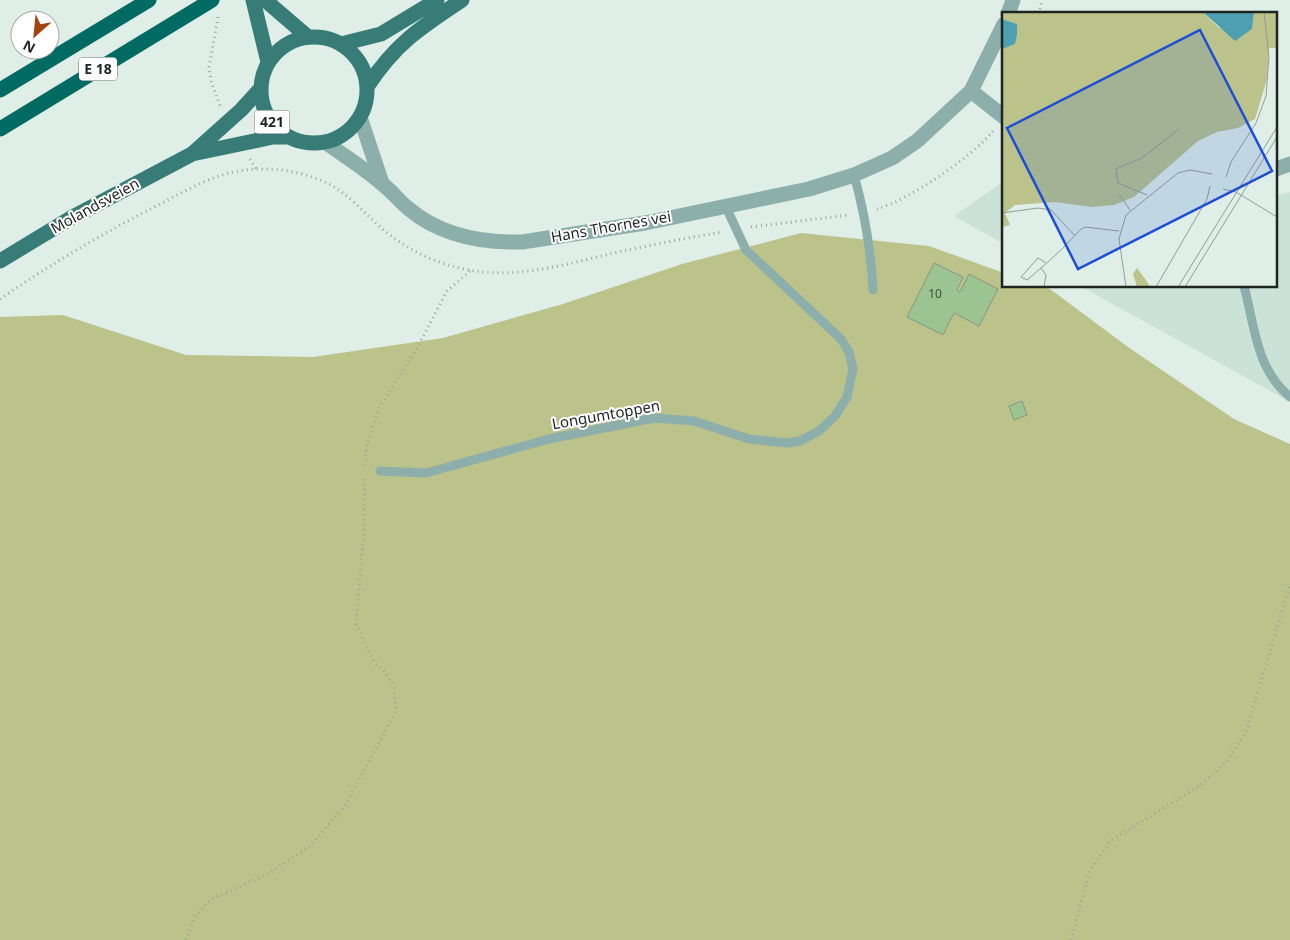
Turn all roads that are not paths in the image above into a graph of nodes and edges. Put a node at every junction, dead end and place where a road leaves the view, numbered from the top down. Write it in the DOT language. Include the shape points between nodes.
graph roads {
  1 [pos="149,0"];
  2 [pos="253,0"];
  3 [pos="265,0"];
  4 [pos="438,0"];
  5 [pos="462,0"];
  6 [pos="1013,0"];
  7 [pos="215,6"];
  8 [pos="1009,12"];
  9 [pos="1002,28"];
  10 [pos="308,37"];
  11 [pos="341,44"];
  12 [pos="268,62"];
  13 [pos="367,86"];
  14 [pos="260,88"];
  15 [pos="0,90"];
  16 [pos="971,91"];
  17 [pos="1002,115"];
  18 [pos="360,117"];
  19 [pos="0,128"];
  20 [pos="288,137"];
  21 [pos="325,142"];
  22 [pos="192,154"];
  23 [pos="1290,164"];
  24 [pos="1278,168"];
  25 [pos="854,175"];
  26 [pos="382,183"];
  27 [pos="725,205"];
  28 [pos="0,260"];
  29 [pos="1244,288"];
  30 [pos="873,290"];
  31 [pos="1290,397"];
  32 [pos="380,471"];
  1 -- 15 [label="highway, E 18"];
  2 -- 12 [label="main road"];
  3 -- 10 [label="main road"];
  4 -- 11 [label="main road, 421" via="380,34"];
  5 -- 13 [label="main road, 421" via="420,27 397,47"];
  6 -- 8 [label="street"];
  7 -- 19 [label="highway, E 18" via="196,9"];
  9 -- 16 [label="street, Hans Thornes vei"];
  10 -- 11 [label="main road, 421" via="325,38"];
  10 -- 12 [label="main road, 421" via="285,45"];
  11 -- 13 [label="main road, 421" via="359,62"];
  12 -- 14 [label="main road, 421"];
  13 -- 18 [label="main road, 421" via="366,102"];
  14 -- 20 [label="main road, 421" via="267,116"];
  14 -- 22 [label="main road, Molandsveien / 421" via="241,110"];
  16 -- 17 [label="street"];
  16 -- 25 [label="street, Hans Thornes vei" via="917,141 892,158"];
  18 -- 21 [label="main road, 421" via="348,131"];
  18 -- 26 [label="street, Hans Thornes vei"];
  20 -- 21 [label="main road, 421" via="306,143"];
  20 -- 22 [label="main road, Molandsveien / 421" via="273,137"];
  21 -- 26 [label="street, Hans Thornes vei"];
  22 -- 28 [label="main road, Molandsveien / 421"];
  23 -- 24 [label="street"];
  25 -- 27 [label="street, Hans Thornes vei" via="809,189"];
  25 -- 30 [label="lane" via="865,213"];
  26 -- 27 [label="street, Hans Thornes vei" via="392,195 428,222 467,238 502,242 645,223"];
  27 -- 32 [label="lane, Longumtoppen" via="746,250 841,340 849,352 853,369 847,397 835,416 819,431 800,441 771,442 749,439 694,421 654,418 549,439 426,473"];
  29 -- 31 [label="lane" via="1263,365"];
}
